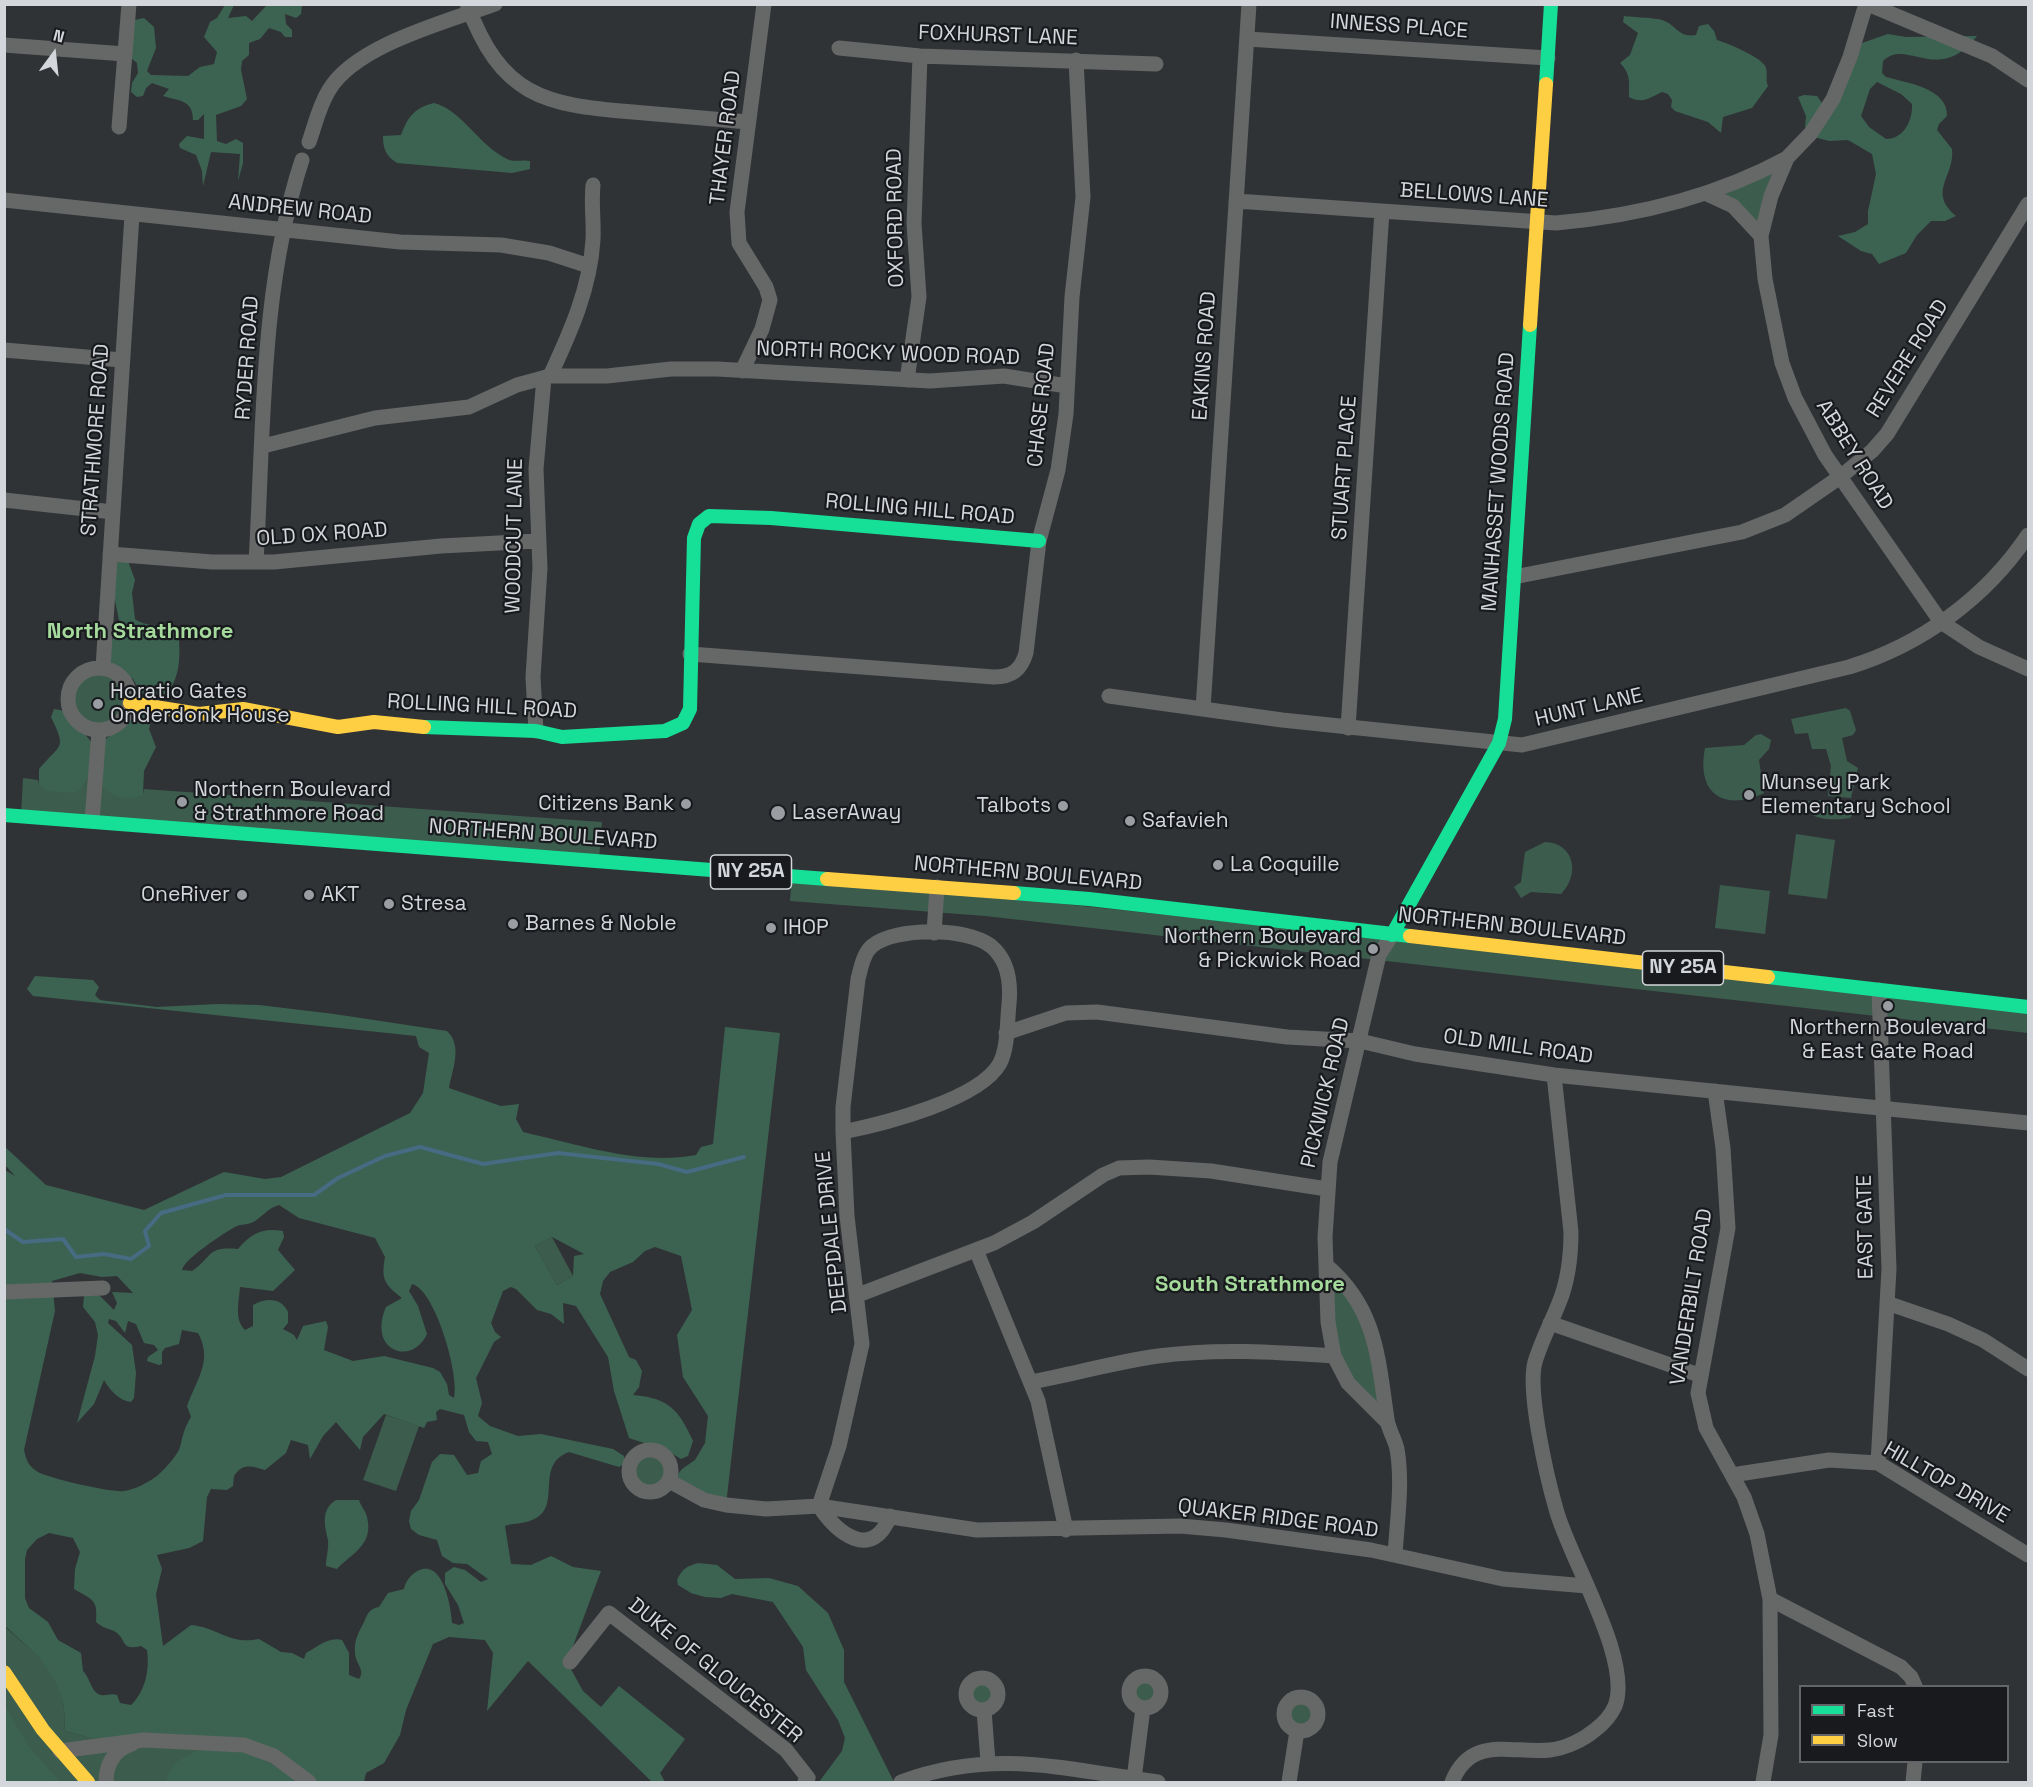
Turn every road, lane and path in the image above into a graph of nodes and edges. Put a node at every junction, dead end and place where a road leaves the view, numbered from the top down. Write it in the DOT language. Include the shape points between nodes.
graph roads {
  1 [pos="129,4"];
  2 [pos="495,4"];
  3 [pos="764,4"];
  4 [pos="1249,4"];
  5 [pos="1551,4"];
  6 [pos="1867,4"];
  7 [pos="469,9"];
  8 [pos="1247,39"];
  9 [pos="4,45"];
  10 [pos="839,48"];
  11 [pos="125,54"];
  12 [pos="920,56"];
  13 [pos="1548,58"];
  14 [pos="1076,60"];
  15 [pos="1156,64"];
  16 [pos="2028,80"];
  17 [pos="748,122"];
  18 [pos="119,127"];
  19 [pos="309,142"];
  20 [pos="1787,158"];
  21 [pos="302,160"];
  22 [pos="593,185"];
  23 [pos="1707,194"];
  24 [pos="4,201"];
  25 [pos="1236,201"];
  26 [pos="2028,204"];
  27 [pos="1382,211"];
  28 [pos="132,215"];
  29 [pos="1538,222"];
  30 [pos="283,229"];
  31 [pos="1761,236"];
  32 [pos="589,266"];
  33 [pos="4,350"];
  34 [pos="122,360"];
  35 [pos="742,371"];
  36 [pos="547,377"];
  37 [pos="907,380"];
  38 [pos="1068,386"];
  39 [pos="263,447"];
  40 [pos="1840,477"];
  41 [pos="4,500"];
  42 [pos="112,512"];
  43 [pos="2028,535"];
  44 [pos="537,541"];
  45 [pos="1039,541"];
  46 [pos="110,554"];
  47 [pos="256,562"];
  48 [pos="1514,577"];
  49 [pos="1941,621"];
  50 [pos="690,654"];
  51 [pos="103,668"];
  52 [pos="2028,669"];
  53 [pos="1110,696"];
  54 [pos="130,703"];
  55 [pos="1203,710"];
  56 [pos="1348,728"];
  57 [pos="99,731"];
  58 [pos="536,731"];
  59 [pos="1499,743"];
  60 [pos="4,813"];
  61 [pos="92,821"];
  62 [pos="937,886"];
  63 [pos="934,933"];
  64 [pos="1392,935"];
  65 [pos="1879,990"];
  66 [pos="2028,1007"];
  67 [pos="1006,1033"];
  68 [pos="1360,1041"];
  69 [pos="1554,1075"];
  70 [pos="1715,1091"];
  71 [pos="1884,1108"];
  72 [pos="2028,1123"];
  73 [pos="843,1132"];
  74 [pos="1327,1189"];
  75 [pos="976,1250"];
  76 [pos="1328,1266"];
  77 [pos="103,1288"];
  78 [pos="4,1292"];
  79 [pos="858,1295"];
  80 [pos="1887,1303"];
  81 [pos="1550,1323"];
  82 [pos="1334,1356"];
  83 [pos="2028,1369"];
  84 [pos="1699,1375"];
  85 [pos="1031,1382"];
  86 [pos="1387,1422"];
  87 [pos="1878,1463"];
  88 [pos="1732,1476"];
  89 [pos="669,1481"];
  90 [pos="819,1506"];
  91 [pos="890,1516"];
  92 [pos="1066,1530"];
  93 [pos="1395,1554"];
  94 [pos="2028,1555"];
  95 [pos="1587,1586"];
  96 [pos="1770,1599"];
  97 [pos="570,1662"];
  98 [pos="4,1672"];
  99 [pos="1915,1685"];
  100 [pos="1143,1708"];
  101 [pos="984,1710"];
  102 [pos="1297,1731"];
  103 [pos="144,1740"];
  104 [pos="60,1751"];
  105 [pos="988,1762"];
  106 [pos="1915,1763"];
  107 [pos="1134,1779"];
  108 [pos="88,1782"];
  109 [pos="106,1782"];
  110 [pos="309,1782"];
  111 [pos="805,1782"];
  112 [pos="901,1782"];
  113 [pos="1158,1782"];
  114 [pos="1289,1782"];
  115 [pos="1452,1782"];
  116 [pos="1763,1782"];
  117 [pos="1913,1782"];
  1 -- 11 [label="street"];
  2 -- 7 [label="street"];
  3 -- 17 [label="street, THAYER ROAD"];
  4 -- 8 [label="street, EAKINS ROAD"];
  5 -- 13 [label="main road, MANHASSET WOODS ROAD"];
  6 -- 16 [label="street" via="1992,56"];
  6 -- 20 [label="street, ABBEY ROAD" via="1833,99 1811,133"];
  7 -- 17 [label="street" via="486,48 504,70 522,86 550,101 592,109"];
  7 -- 19 [label="street" via="381,47 346,69 328,92"];
  8 -- 13 [label="street, INNESS PLACE"];
  8 -- 25 [label="street, EAKINS ROAD"];
  9 -- 11 [label="street"];
  10 -- 12 [label="street, FOXHURST LANE"];
  11 -- 18 [label="street"];
  12 -- 14 [label="street, FOXHURST LANE"];
  12 -- 37 [label="street, OXFORD ROAD" via="914,223 919,297"];
  13 -- 29 [label="main road, MANHASSET WOODS ROAD"];
  14 -- 15 [label="street, FOXHURST LANE"];
  14 -- 38 [label="street, CHASE ROAD" via="1083,197 1072,297"];
  17 -- 35 [label="street, THAYER ROAD" via="738,193 738,231 743,254 766,287 770,300 762,329"];
  20 -- 23 [label="street, BELLOWS LANE"];
  20 -- 31 [label="street, ABBEY ROAD" via="1771,196"];
  21 -- 30 [label="street, RYDER ROAD"];
  22 -- 32 [label="street, WOODCUT LANE"];
  23 -- 29 [label="street, BELLOWS LANE" via="1598,219"];
  23 -- 31 [label="street" via="1733,206"];
  24 -- 28 [label="street, ANDREW ROAD"];
  25 -- 27 [label="street, BELLOWS LANE"];
  25 -- 55 [label="street, EAKINS ROAD"];
  26 -- 40 [label="street, REVERE ROAD" via="1887,434"];
  27 -- 29 [label="street, BELLOWS LANE"];
  27 -- 56 [label="street, STUART PLACE"];
  28 -- 30 [label="street, ANDREW ROAD"];
  28 -- 34 [label="street, STRATHMORE ROAD"];
  29 -- 48 [label="main road, MANHASSET WOODS ROAD"];
  30 -- 32 [label="street, ANDREW ROAD" via="411,243 501,245 549,253"];
  30 -- 39 [label="street, RYDER ROAD" via="271,313"];
  31 -- 40 [label="street, ABBEY ROAD" via="1765,279 1782,363 1808,427"];
  32 -- 36 [label="street, WOODCUT LANE" via="575,322"];
  33 -- 34 [label="street"];
  34 -- 42 [label="street, STRATHMORE ROAD"];
  35 -- 36 [label="street, NORTH ROCKY WOOD ROAD" via="671,369"];
  35 -- 37 [label="street, NORTH ROCKY WOOD ROAD"];
  36 -- 39 [label="street, NORTH ROCKY WOOD ROAD" via="507,389 469,407 375,418"];
  36 -- 44 [label="street, WOODCUT LANE" via="536,469"];
  37 -- 38 [label="street, NORTH ROCKY WOOD ROAD" via="994,376"];
  38 -- 45 [label="street, CHASE ROAD" via="1058,470"];
  39 -- 47 [label="street, RYDER ROAD"];
  40 -- 48 [label="street, REVERE ROAD" via="1785,515 1742,532"];
  40 -- 49 [label="street, ABBEY ROAD"];
  41 -- 42 [label="street"];
  42 -- 46 [label="street, STRATHMORE ROAD"];
  43 -- 49 [label="street, HUNT LANE" via="1983,589"];
  44 -- 47 [label="street, OLD OX ROAD"];
  44 -- 58 [label="street, WOODCUT LANE" via="540,568 532,677"];
  45 -- 50 [label="street, CHASE ROAD" via="1026,653 1020,668 1010,675 994,677"];
  45 -- 50 [label="main road, ROLLING HILL ROAD" via="709,516 699,524 694,538"];
  46 -- 47 [label="street, OLD OX ROAD"];
  46 -- 51 [label="street, STRATHMORE ROAD"];
  48 -- 59 [label="main road, MANHASSET WOODS ROAD" via="1505,719"];
  49 -- 52 [label="street, ABBEY ROAD" via="1988,652"];
  49 -- 59 [label="street, HUNT LANE" via="1899,648 1849,667 1528,744"];
  50 -- 58 [label="main road, ROLLING HILL ROAD" via="690,709 676,728 570,736"];
  51 -- 54 [label="street" via="127,684"];
  51 -- 57 [label="street" via="83,672 69,688 67,698 73,717"];
  53 -- 55 [label="street, HUNT LANE"];
  54 -- 57 [label="street" via="117,726"];
  54 -- 58 [label="main road, ROLLING HILL ROAD" via="199,714 243,709 338,727 374,722"];
  55 -- 56 [label="street, HUNT LANE"];
  56 -- 59 [label="street, HUNT LANE"];
  57 -- 61 [label="street"];
  59 -- 64 [label="main road, MANHASSET WOODS ROAD"];
  60 -- 61 [label="main road, NORTHERN BOULEVARD / NY 25A"];
  61 -- 62 [label="main road, NORTHERN BOULEVARD / NY 25A"];
  62 -- 63 [label="street"];
  62 -- 64 [label="main road, NORTHERN BOULEVARD / NY 25A" via="1089,899"];
  63 -- 67 [label="street, DEEPDALE DRIVE" via="978,939 1000,956 1011,987"];
  63 -- 73 [label="street, DEEPDALE DRIVE" via="907,932 886,937 871,947 863,960 849,1046"];
  64 -- 65 [label="main road, NORTHERN BOULEVARD / NY 25A"];
  64 -- 68 [label="street, PICKWICK ROAD" via="1379,955"];
  65 -- 66 [label="main road, NORTHERN BOULEVARD / NY 25A"];
  65 -- 71 [label="street, EAST GATE"];
  67 -- 68 [label="street, OLD MILL ROAD" via="1082,1011 1147,1016 1287,1037"];
  67 -- 73 [label="street, DEEPDALE DRIVE" via="1000,1064 964,1093 894,1121"];
  68 -- 69 [label="street, OLD MILL ROAD" via="1415,1054"];
  68 -- 74 [label="street, PICKWICK ROAD" via="1334,1142"];
  69 -- 70 [label="street, OLD MILL ROAD"];
  69 -- 81 [label="street" via="1571,1232 1565,1284"];
  70 -- 71 [label="street, OLD MILL ROAD"];
  70 -- 84 [label="street, VANDERBILT ROAD" via="1728,1228"];
  71 -- 72 [label="street, OLD MILL ROAD"];
  71 -- 80 [label="street, EAST GATE"];
  73 -- 79 [label="street, DEEPDALE DRIVE" via="847,1216"];
  74 -- 75 [label="street" via="1211,1171 1119,1168 1033,1222"];
  74 -- 76 [label="street, PICKWICK ROAD" via="1324,1227"];
  75 -- 79 [label="street"];
  75 -- 85 [label="street"];
  76 -- 82 [label="street, PICKWICK ROAD" via="1328,1322"];
  76 -- 86 [label="street, PICKWICK ROAD" via="1343,1279 1368,1322 1377,1349"];
  77 -- 78 [label="street"];
  79 -- 90 [label="street, DEEPDALE DRIVE" via="860,1361"];
  80 -- 83 [label="street" via="1983,1340"];
  80 -- 87 [label="street, EAST GATE"];
  81 -- 84 [label="street"];
  81 -- 95 [label="street" via="1535,1362 1533,1393 1556,1510"];
  82 -- 85 [label="street" via="1233,1352 1161,1356"];
  82 -- 86 [label="street, PICKWICK ROAD" via="1348,1383"];
  84 -- 88 [label="street, VANDERBILT ROAD" via="1698,1394 1706,1428"];
  85 -- 92 [label="street" via="1045,1426"];
  86 -- 93 [label="street, PICKWICK ROAD" via="1398,1458"];
  87 -- 88 [label="street, HILLTOP DRIVE" via="1829,1460"];
  87 -- 94 [label="street, HILLTOP DRIVE"];
  88 -- 96 [label="street, VANDERBILT ROAD" via="1757,1534"];
  89 -- 90 [label="street, QUAKER RIDGE ROAD" via="686,1493 714,1503 766,1509"];
  90 -- 91 [label="street, QUAKER RIDGE ROAD"];
  90 -- 91 [label="street" via="838,1530 859,1540 878,1536"];
  91 -- 92 [label="street, QUAKER RIDGE ROAD" via="977,1530"];
  92 -- 93 [label="street, QUAKER RIDGE ROAD" via="1180,1526"];
  93 -- 95 [label="street, QUAKER RIDGE ROAD" via="1503,1579"];
  95 -- 115 [label="street" via="1610,1646 1617,1677 1617,1697 1610,1714 1587,1736 1566,1746 1550,1750 1495,1748 1479,1753 1464,1763"];
  96 -- 99 [label="street" via="1901,1667"];
  96 -- 116 [label="street, VANDERBILT ROAD" via="1771,1735"];
  97 -- 111 [label="street, DUKE OF GLOUCESTER" via="609,1613 786,1750 808,1778"];
  98 -- 104 [label="main road"];
  100 -- 107 [label="street"];
  101 -- 105 [label="street"];
  102 -- 114 [label="street"];
  103 -- 104 [label="street"];
  103 -- 109 [label="street" via="117,1752 110,1761"];
  103 -- 110 [label="street" via="255,1748 274,1756"];
  104 -- 108 [label="main road"];
  105 -- 107 [label="street"];
  105 -- 112 [label="street" via="940,1769"];
  106 -- 117 [label="street"];
  107 -- 113 [label="street"];
}
